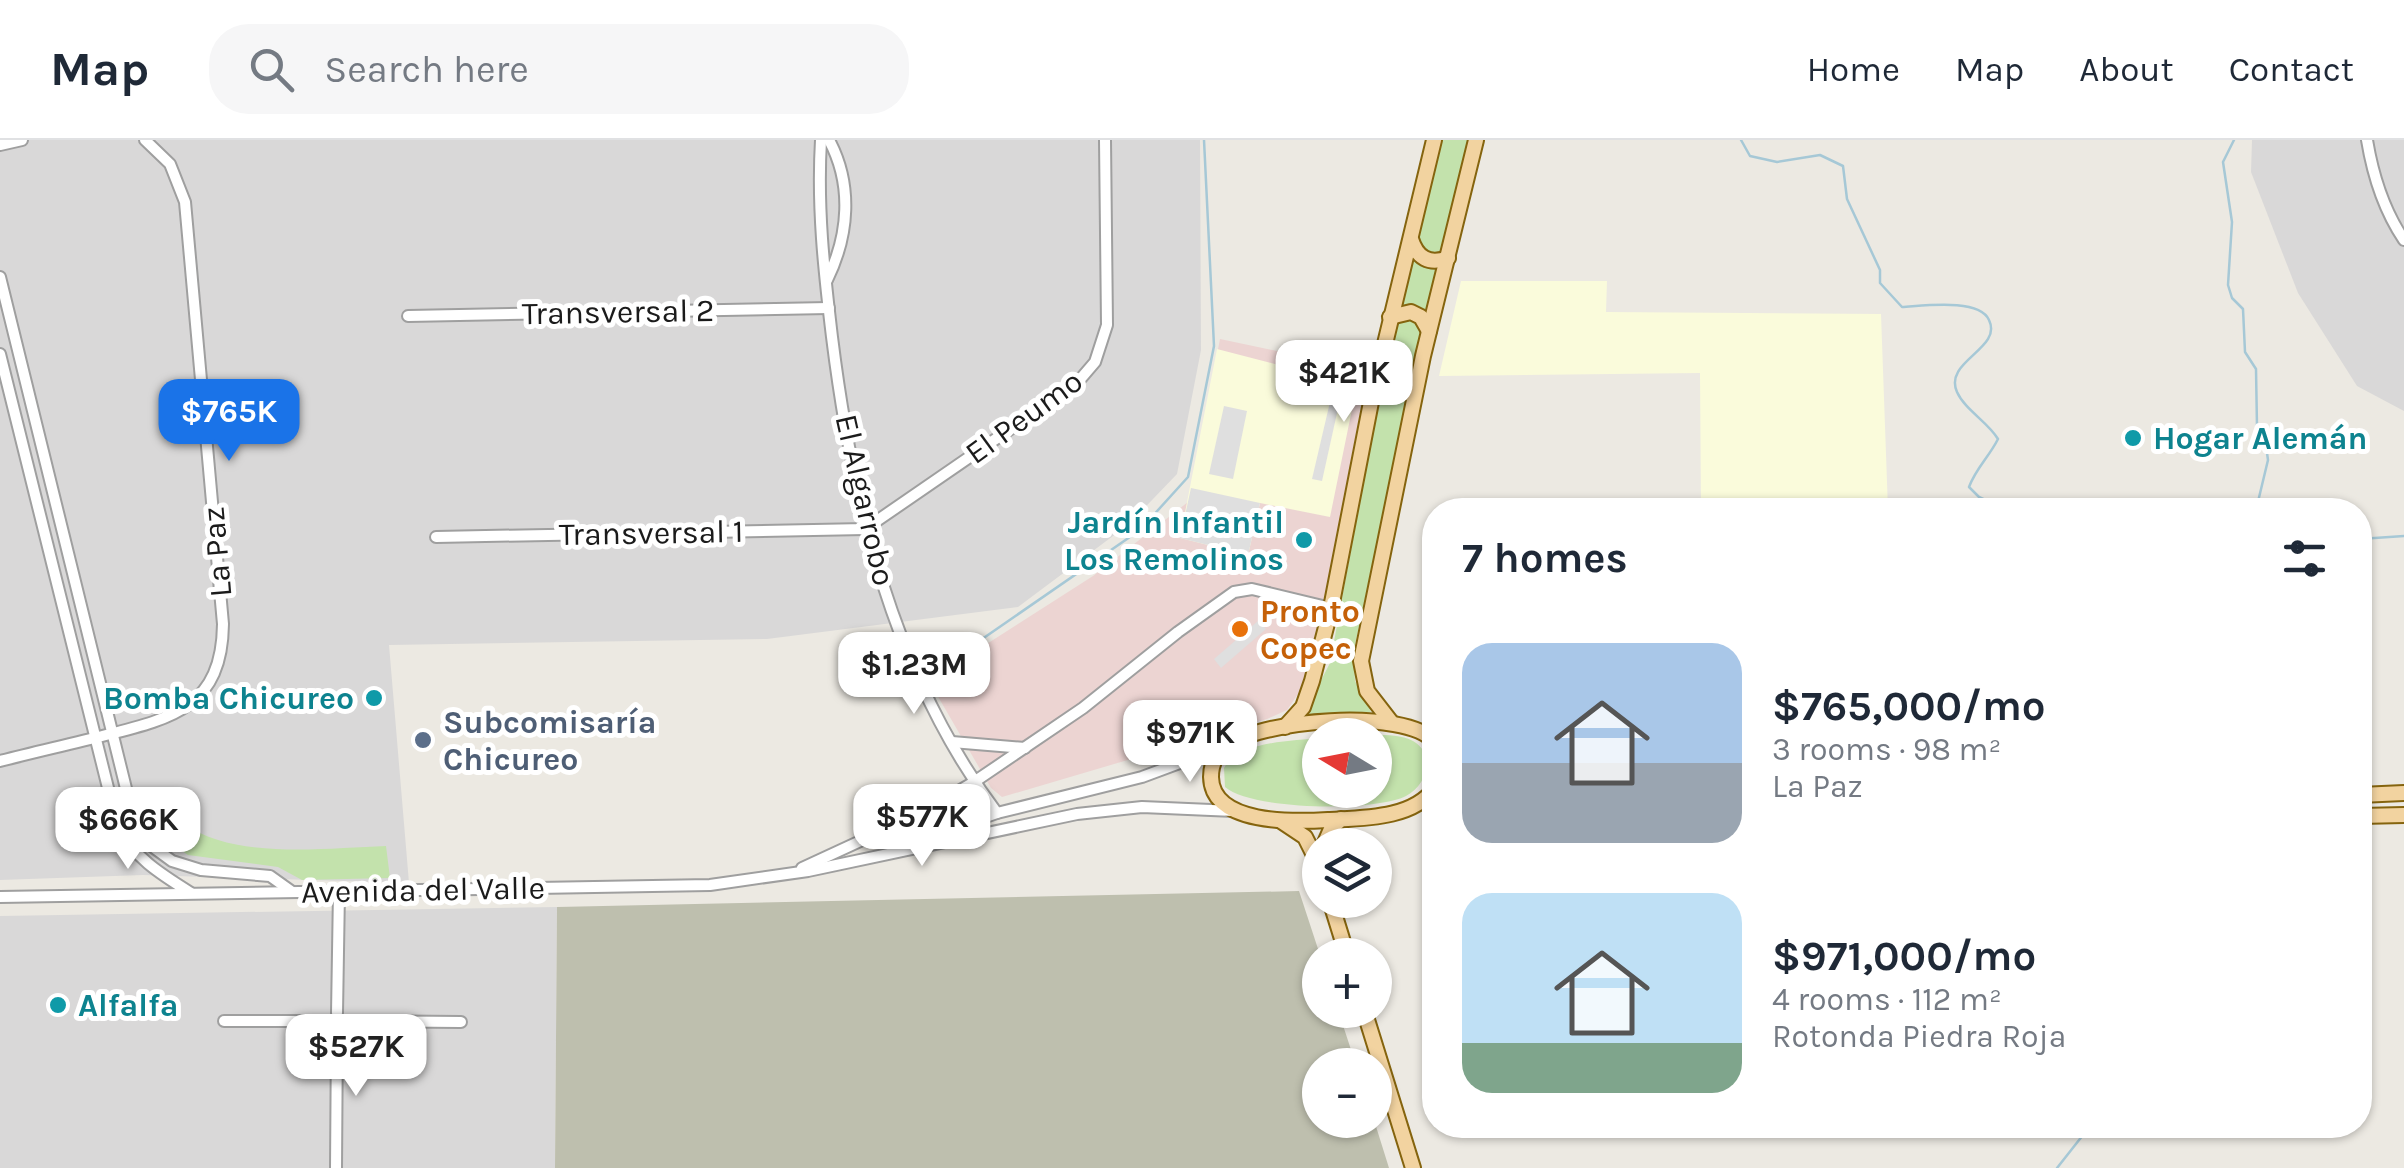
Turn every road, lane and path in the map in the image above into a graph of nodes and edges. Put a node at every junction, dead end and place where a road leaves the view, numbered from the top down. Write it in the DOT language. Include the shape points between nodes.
graph roads {
  1 [pos="22,140"];
  2 [pos="146,140"];
  3 [pos="820,140"];
  4 [pos="829,140"];
  5 [pos="1104,140"];
  6 [pos="1434,140"];
  7 [pos="1476,140"];
  8 [pos="2367,140"];
  9 [pos="0,146"];
  10 [pos="1410,238"];
  11 [pos="2404,240"];
  12 [pos="1448,258"];
  13 [pos="0,277"];
  14 [pos="826,280"];
  15 [pos="829,308"];
  16 [pos="408,316"];
  17 [pos="1390,317"];
  18 [pos="1429,331"];
  19 [pos="0,354"];
  20 [pos="866,529"];
  21 [pos="436,537"];
  22 [pos="1330,608"];
  23 [pos="1388,718"];
  24 [pos="1392,722"];
  25 [pos="1302,725"];
  26 [pos="1285,727"];
  27 [pos="1422,730"];
  28 [pos="112,733"];
  29 [pos="94,738"];
  30 [pos="952,742"];
  31 [pos="1226,746"];
  32 [pos="1026,748"];
  33 [pos="0,761"];
  34 [pos="974,782"];
  35 [pos="2404,793"];
  36 [pos="2372,794"];
  37 [pos="1422,799"];
  38 [pos="1422,804"];
  39 [pos="1414,806"];
  40 [pos="1235,812"];
  41 [pos="997,813"];
  42 [pos="2404,815"];
  43 [pos="2372,816"];
  44 [pos="1275,818"];
  45 [pos="1341,819"];
  46 [pos="1332,828"];
  47 [pos="1302,835"];
  48 [pos="844,864"];
  49 [pos="784,875"];
  50 [pos="338,891"];
  51 [pos="292,892"];
  52 [pos="192,893"];
  53 [pos="0,896"];
  54 [pos="224,1021"];
  55 [pos="337,1021"];
  56 [pos="461,1022"];
  57 [pos="1370,1028"];
  58 [pos="336,1168"];
  59 [pos="1414,1168"];
  1 -- 9 [label="street"];
  2 -- 28 [label="street, La Paz" via="170,164 185,202 223,637 216,669 189,705 166,719"];
  3 -- 14 [label="street, El Algarrobo"];
  4 -- 14 [label="street" via="847,206"];
  5 -- 20 [label="street, El Peumo" via="1106,325 1090,371"];
  6 -- 10 [label="main road"];
  7 -- 12 [label="main road"];
  8 -- 11 [label="street" via="2374,180"];
  10 -- 12 [label="main road" via="1424,259"];
  10 -- 17 [label="main road"];
  12 -- 18 [label="main road"];
  13 -- 28 [label="street"];
  14 -- 15 [label="street, El Algarrobo"];
  15 -- 16 [label="street, Transversal 2"];
  15 -- 20 [label="street, El Algarrobo"];
  17 -- 18 [label="main road" via="1411,312"];
  17 -- 22 [label="main road"];
  18 -- 23 [label="main road" via="1360,661 1367,691"];
  19 -- 29 [label="street"];
  20 -- 21 [label="street, Transversal 1"];
  20 -- 30 [label="street, El Algarrobo" via="914,673"];
  22 -- 26 [label="main road" via="1309,693"];
  22 -- 32 [label="street" via="1234,592"];
  24 -- 27 [label="main road"];
  25 -- 26 [label="main road"];
  26 -- 31 [label="main road"];
  28 -- 29 [label="street, La Paz"];
  28 -- 51 [label="street" via="132,816 153,848 190,867 270,876"];
  29 -- 33 [label="street, La Paz"];
  29 -- 52 [label="street" via="122,834 144,860"];
  30 -- 32 [label="street"];
  30 -- 34 [label="street, El Algarrobo"];
  31 -- 40 [label="main road" via="1214,762 1212,782 1219,800"];
  31 -- 41 [label="street, Avenida del Valle" via="1142,777"];
  32 -- 34 [label="street"];
  34 -- 41 [label="street, El Algarrobo"];
  34 -- 49 [label="street"];
  35 -- 36 [label="main road"];
  37 -- 39 [label="main road"];
  38 -- 39 [label="main road"];
  39 -- 45 [label="main road"];
  40 -- 44 [label="main road"];
  40 -- 48 [label="street, Avenida del Valle" via="1092,812"];
  41 -- 48 [label="street, Avenida del Valle"];
  42 -- 43 [label="main road"];
  44 -- 45 [label="main road"];
  44 -- 47 [label="main road"];
  45 -- 46 [label="main road"];
  48 -- 49 [label="street, Avenida del Valle"];
  49 -- 50 [label="street, Avenida del Valle" via="672,887"];
  50 -- 51 [label="street, Avenida del Valle"];
  50 -- 55 [label="street"];
  51 -- 52 [label="street, Avenida del Valle"];
  52 -- 53 [label="street, Avenida del Valle"];
  54 -- 55 [label="street"];
  55 -- 56 [label="street"];
  55 -- 58 [label="street"];
  57 -- 59 [label="main road"];
}
